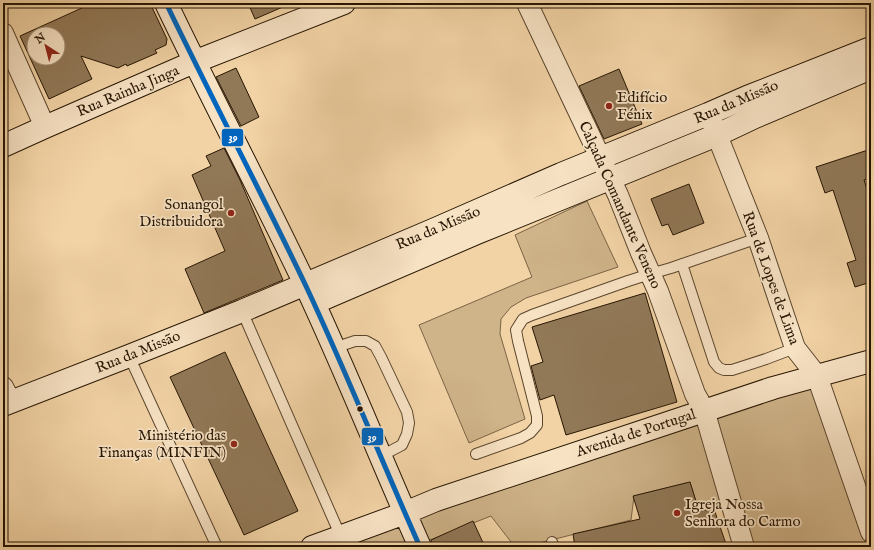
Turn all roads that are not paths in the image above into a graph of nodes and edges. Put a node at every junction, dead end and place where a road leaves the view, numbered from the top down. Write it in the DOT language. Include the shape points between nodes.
graph roads {
  1 [pos="166,3"];
  2 [pos="344,3"];
  3 [pos="528,3"];
  4 [pos="3,33"];
  5 [pos="871,48"];
  6 [pos="8,56"];
  7 [pos="194,62"];
  8 [pos="871,68"];
  9 [pos="708,114"];
  10 [pos="45,127"];
  11 [pos="717,135"];
  12 [pos="3,146"];
  13 [pos="600,158"];
  14 [pos="610,178"];
  15 [pos="758,238"];
  16 [pos="682,264"];
  17 [pos="650,274"];
  18 [pos="309,294"];
  19 [pos="242,311"];
  20 [pos="334,348"];
  21 [pos="795,348"];
  22 [pos="129,356"];
  23 [pos="871,360"];
  24 [pos="817,376"];
  25 [pos="6,398"];
  26 [pos="704,410"];
  27 [pos="476,454"];
  28 [pos="381,456"];
  29 [pos="404,513"];
  30 [pos="871,532"];
  31 [pos="341,537"];
  32 [pos="217,547"];
  33 [pos="312,547"];
  34 [pos="420,547"];
  35 [pos="744,547"];
  1 -- 7 [label="main road"];
  2 -- 7 [label="main road, Rua Rainha Jinga"];
  3 -- 13 [label="street, Calçada Comandante Veneno"];
  4 -- 6 [label="street"];
  5 -- 9 [label="main road, Rua da Missão"];
  6 -- 10 [label="street"];
  7 -- 10 [label="main road, Rua Rainha Jinga"];
  7 -- 18 [label="main road"];
  8 -- 11 [label="main road, Rua da Missão"];
  9 -- 11 [label="street, Rua de Lopes de Lima"];
  9 -- 13 [label="main road, Rua da Missão"];
  10 -- 12 [label="main road, Rua Rainha Jinga"];
  11 -- 14 [label="main road, Rua da Missão"];
  11 -- 15 [label="street, Rua de Lopes de Lima"];
  13 -- 14 [label="street, Calçada Comandante Veneno"];
  13 -- 18 [label="main road, Rua da Missão"];
  14 -- 17 [label="street, Calçada Comandante Veneno"];
  14 -- 18 [label="main road, Rua da Missão" via="476,233"];
  15 -- 16 [label="lane"];
  15 -- 21 [label="street, Rua de Lopes de Lima"];
  16 -- 17 [label="lane"];
  16 -- 21 [label="lane" via="714,362 719,368 732,370"];
  17 -- 26 [label="street, Calçada Comandante Veneno"];
  17 -- 27 [label="lane" via="523,319 516,330 537,425 521,438"];
  18 -- 19 [label="main road, Rua da Missão"];
  18 -- 20 [label="main road"];
  19 -- 22 [label="main road, Rua da Missão"];
  19 -- 31 [label="lane"];
  20 -- 28 [label="main road"];
  20 -- 28 [label="lane" via="355,341 366,341 375,346 407,412 408,434 402,445"];
  21 -- 24 [label="street, Rua de Lopes de Lima"];
  22 -- 25 [label="main road, Rua da Missão"];
  22 -- 32 [label="lane"];
  23 -- 24 [label="main road, Avenida de Portugal"];
  24 -- 26 [label="main road, Avenida de Portugal"];
  24 -- 30 [label="street, Rua de Lopes de Lima"];
  26 -- 29 [label="main road, Avenida de Portugal"];
  26 -- 35 [label="street, Calçada Comandante Veneno"];
  28 -- 29 [label="main road"];
  29 -- 31 [label="main road, Avenida de Portugal"];
  29 -- 34 [label="main road"];
  31 -- 33 [label="main road, Avenida de Portugal"];
}
